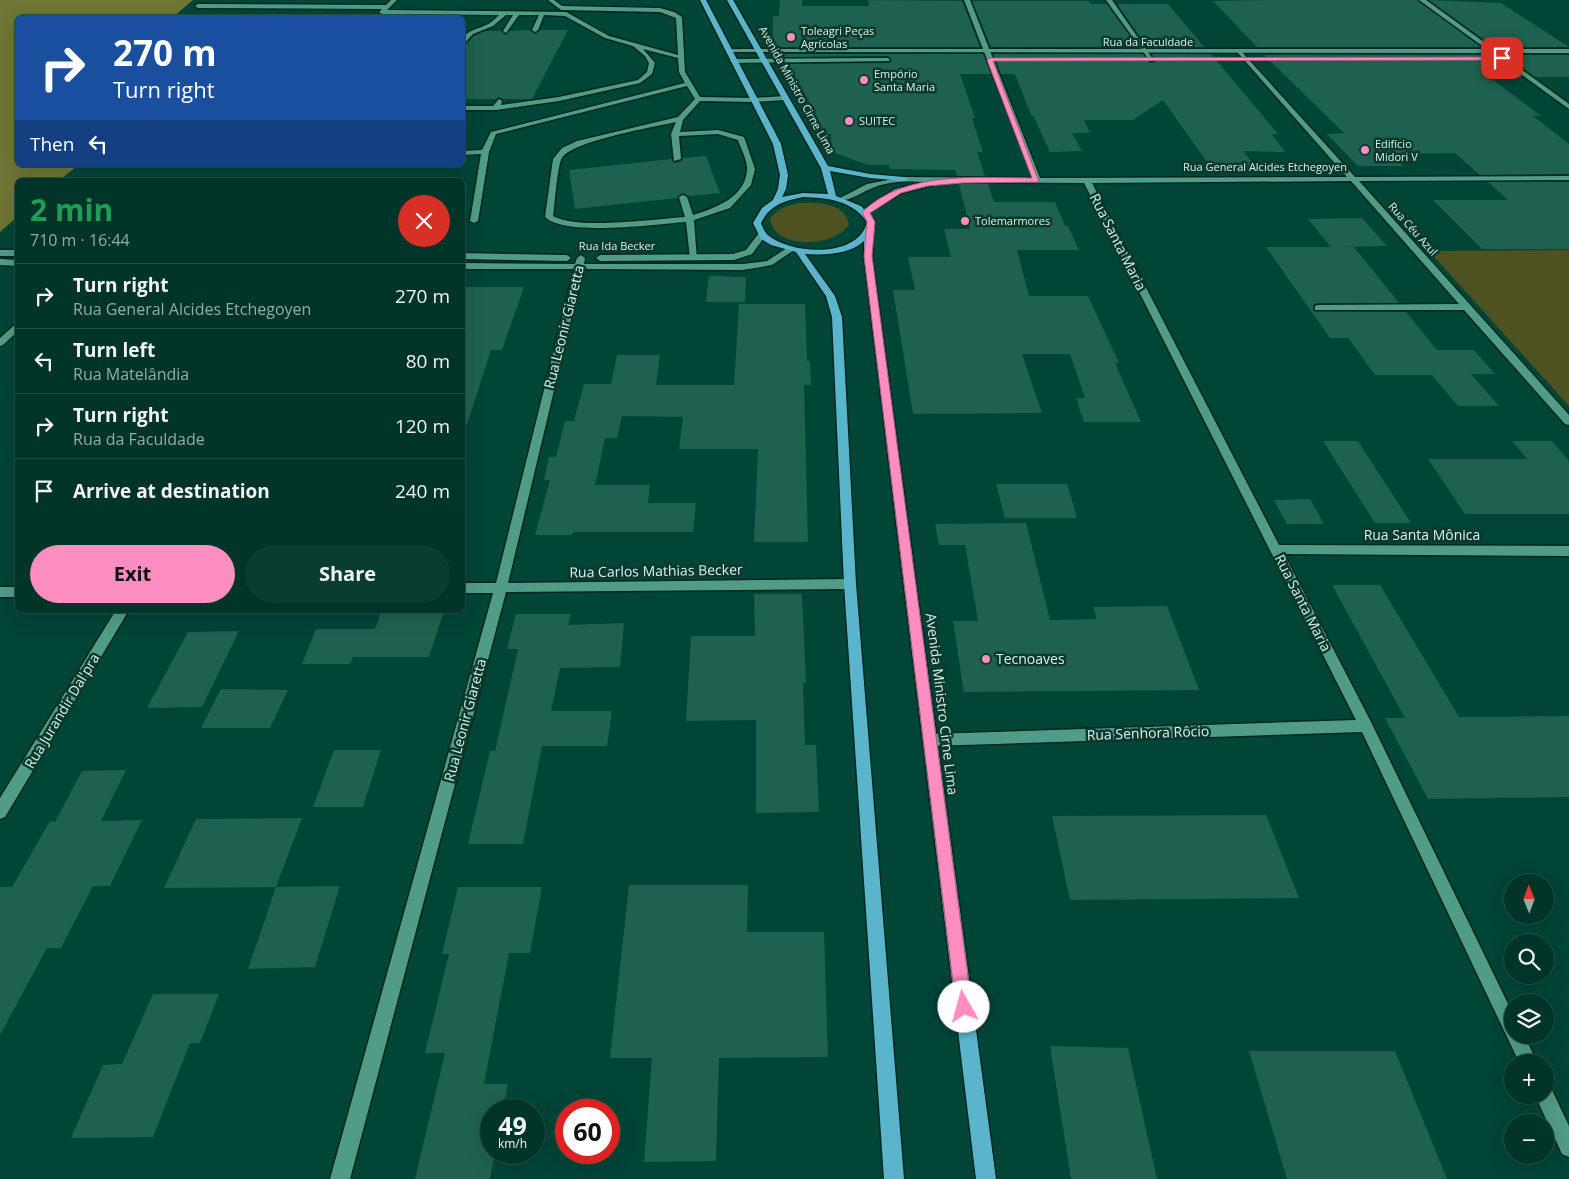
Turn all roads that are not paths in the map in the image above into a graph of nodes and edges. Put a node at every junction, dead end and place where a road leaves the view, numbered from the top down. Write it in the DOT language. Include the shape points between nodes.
graph roads {
  1 [pos="394,0"];
  2 [pos="551,0"];
  3 [pos="703,0"];
  4 [pos="730,0"];
  5 [pos="967,0"];
  6 [pos="1109,0"];
  7 [pos="1422,0"];
  8 [pos="198,3"];
  9 [pos="561,8"];
  10 [pos="385,10"];
  11 [pos="504,14"];
  12 [pos="517,14"];
  13 [pos="542,14"];
  14 [pos="566,14"];
  15 [pos="659,17"];
  16 [pos="675,25"];
  17 [pos="535,30"];
  18 [pos="680,30"];
  19 [pos="506,31"];
  20 [pos="465,40"];
  21 [pos="633,44"];
  22 [pos="728,51"];
  23 [pos="758,51"];
  24 [pos="987,52"];
  25 [pos="1146,52"];
  26 [pos="1493,52"];
  27 [pos="1569,52"];
  28 [pos="1238,56"];
  29 [pos="680,57"];
  30 [pos="1502,58"];
  31 [pos="1569,58"];
  32 [pos="1463,59"];
  33 [pos="763,60"];
  34 [pos="891,60"];
  35 [pos="980,60"];
  36 [pos="990,60"];
  37 [pos="1000,60"];
  38 [pos="1142,60"];
  39 [pos="1152,60"];
  40 [pos="1161,60"];
  41 [pos="1246,60"];
  42 [pos="1256,60"];
  43 [pos="732,62"];
  44 [pos="687,84"];
  45 [pos="785,98"];
  46 [pos="500,99"];
  47 [pos="698,99"];
  48 [pos="754,100"];
  49 [pos="1569,107"];
  50 [pos="465,108"];
  51 [pos="496,108"];
  52 [pos="679,119"];
  53 [pos="675,134"];
  54 [pos="485,152"];
  55 [pos="465,153"];
  56 [pos="677,159"];
  57 [pos="825,168"];
  58 [pos="1352,178"];
  59 [pos="1569,178"];
  60 [pos="904,179"];
  61 [pos="962,180"];
  62 [pos="1037,180"];
  63 [pos="1086,180"];
  64 [pos="683,197"];
  65 [pos="838,198"];
  66 [pos="776,202"];
  67 [pos="866,212"];
  68 [pos="690,218"];
  69 [pos="474,221"];
  70 [pos="869,233"];
  71 [pos="762,235"];
  72 [pos="795,250"];
  73 [pos="0,253"];
  74 [pos="15,253"];
  75 [pos="465,256"];
  76 [pos="694,258"];
  77 [pos="0,262"];
  78 [pos="580,262"];
  79 [pos="15,263"];
  80 [pos="465,266"];
  81 [pos="1466,307"];
  82 [pos="1318,308"];
  83 [pos="15,328"];
  84 [pos="0,343"];
  85 [pos="1569,422"];
  86 [pos="1276,549"];
  87 [pos="1569,551"];
  88 [pos="850,584"];
  89 [pos="465,588"];
  90 [pos="501,588"];
  91 [pos="0,592"];
  92 [pos="15,592"];
  93 [pos="121,613"];
  94 [pos="1366,726"];
  95 [pos="931,740"];
  96 [pos="0,812"];
  97 [pos="1504,1013"];
  98 [pos="1548,1104"];
  99 [pos="1569,1147"];
  100 [pos="340,1179"];
  101 [pos="894,1179"];
  102 [pos="986,1179"];
  1 -- 10 [label="street"];
  2 -- 9 [label="street"];
  3 -- 22 [label="main road"];
  4 -- 23 [label="main road, Avenida Ministro Cirne Lima"];
  5 -- 24 [label="street"];
  6 -- 25 [label="street"];
  7 -- 26 [label="street"];
  8 -- 10 [label="street" via="196,12"];
  9 -- 14 [label="street"];
  9 -- 18 [label="street" via="660,10 679,17"];
  10 -- 11 [label="street"];
  11 -- 12 [label="street"];
  11 -- 20 [label="street" via="491,25 471,33"];
  12 -- 13 [label="street"];
  12 -- 19 [label="street"];
  13 -- 14 [label="street"];
  13 -- 17 [label="street"];
  14 -- 15 [label="street"];
  14 -- 21 [label="street" via="607,37"];
  16 -- 18 [label="street"];
  18 -- 29 [label="street"];
  21 -- 29 [label="street"];
  21 -- 51 [label="street" via="647,55 652,64 650,73 640,81 559,99"];
  22 -- 23 [label="street, Rua da Faculdade"];
  22 -- 43 [label="main road"];
  23 -- 24 [label="street, Rua da Faculdade"];
  23 -- 33 [label="main road, Avenida Ministro Cirne Lima"];
  24 -- 25 [label="street, Rua da Faculdade"];
  24 -- 36 [label="street"];
  25 -- 28 [label="street, Rua da Faculdade"];
  25 -- 39 [label="street"];
  26 -- 27 [label="street, Rua da Faculdade"];
  26 -- 28 [label="street, Rua da Faculdade"];
  26 -- 30 [label="street"];
  28 -- 41 [label="street, Rua Céu Azul"];
  29 -- 44 [label="street"];
  30 -- 31 [label="street"];
  30 -- 32 [label="street"];
  30 -- 49 [label="street"];
  33 -- 34 [label="street"];
  33 -- 43 [label="street"];
  33 -- 45 [label="main road, Avenida Ministro Cirne Lima"];
  35 -- 36 [label="street"];
  36 -- 37 [label="street"];
  36 -- 62 [label="street"];
  38 -- 39 [label="street, Rua da Faculdade"];
  39 -- 40 [label="street, Rua da Faculdade"];
  41 -- 42 [label="street"];
  41 -- 58 [label="street, Rua Céu Azul"];
  43 -- 48 [label="main road"];
  44 -- 47 [label="street"];
  44 -- 54 [label="street" via="494,133"];
  45 -- 48 [label="street"];
  45 -- 57 [label="main road, Avenida Ministro Cirne Lima"];
  46 -- 51 [label="street"];
  47 -- 48 [label="street"];
  47 -- 52 [label="street"];
  48 -- 66 [label="main road" via="782,158 784,175"];
  50 -- 51 [label="street"];
  52 -- 53 [label="street"];
  52 -- 68 [label="street" via="580,143 565,150 557,159 549,217 559,223 583,226"];
  53 -- 56 [label="street"];
  53 -- 68 [label="street" via="733,134 742,139 751,169 747,186 727,206"];
  54 -- 55 [label="street"];
  54 -- 69 [label="street"];
  57 -- 60 [label="main road"];
  57 -- 65 [label="main road, Avenida Ministro Cirne Lima"];
  58 -- 59 [label="street, Rua General Alcides Etchegoyen"];
  58 -- 63 [label="street, Rua General Alcides Etchegoyen"];
  58 -- 81 [label="street, Rua Céu Azul"];
  60 -- 61 [label="street, Rua General Alcides Etchegoyen"];
  60 -- 65 [label="street, Rua General Alcides Etchegoyen" via="870,186"];
  61 -- 62 [label="street, Rua General Alcides Etchegoyen"];
  61 -- 67 [label="street, Rua General Alcides Etchegoyen" via="898,191"];
  62 -- 63 [label="street, Rua General Alcides Etchegoyen"];
  63 -- 86 [label="street, Rua Santa Maria"];
  64 -- 68 [label="street"];
  65 -- 66 [label="main road" via="803,195"];
  65 -- 67 [label="main road" via="856,204"];
  66 -- 71 [label="main road" via="762,212 757,223"];
  67 -- 70 [label="main road, Avenida Ministro Cirne Lima" via="871,222"];
  68 -- 76 [label="street"];
  70 -- 72 [label="main road" via="859,242 842,249 821,252"];
  70 -- 95 [label="main road, Avenida Ministro Cirne Lima" via="868,256"];
  71 -- 72 [label="main road" via="774,244"];
  71 -- 76 [label="street, Rua Ida Becker" via="749,252"];
  72 -- 78 [label="street" via="769,263 743,267"];
  72 -- 88 [label="main road" via="830,296 837,317"];
  73 -- 74 [label="street"];
  75 -- 78 [label="street, Rua Ida Becker"];
  76 -- 78 [label="street, Rua Ida Becker"];
  77 -- 79 [label="street"];
  78 -- 80 [label="street"];
  78 -- 90 [label="street, Rua Leonir Giaretta"];
  81 -- 82 [label="street"];
  81 -- 85 [label="street, Rua Céu Azul"];
  83 -- 84 [label="street"];
  86 -- 87 [label="street, Rua Santa Mônica"];
  86 -- 94 [label="street, Rua Santa Maria"];
  88 -- 90 [label="street, Rua Carlos Mathias Becker"];
  88 -- 101 [label="main road"];
  89 -- 90 [label="street, Rua Carlos Mathias Becker"];
  90 -- 100 [label="street, Rua Leonir Giaretta"];
  91 -- 92 [label="street"];
  93 -- 96 [label="street, Rua Jurandir Dal'pra"];
  94 -- 95 [label="street, Rua Senhora Rôcio"];
  94 -- 97 [label="street, Rua Santa Maria"];
  95 -- 102 [label="main road, Avenida Ministro Cirne Lima"];
  98 -- 99 [label="street"];
}
